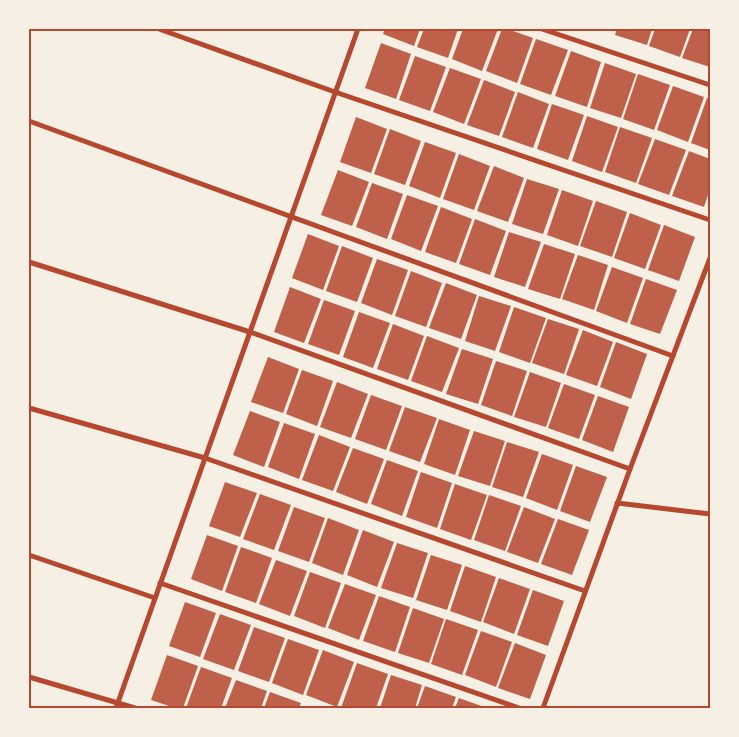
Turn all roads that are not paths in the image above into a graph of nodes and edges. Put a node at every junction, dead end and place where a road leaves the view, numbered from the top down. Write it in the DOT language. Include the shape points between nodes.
graph roads {
  1 [pos="159,29"];
  2 [pos="358,29"];
  3 [pos="542,29"];
  4 [pos="710,85"];
  5 [pos="335,92"];
  6 [pos="29,121"];
  7 [pos="291,216"];
  8 [pos="710,220"];
  9 [pos="710,258"];
  10 [pos="29,262"];
  11 [pos="250,332"];
  12 [pos="673,356"];
  13 [pos="29,408"];
  14 [pos="205,458"];
  15 [pos="630,469"];
  16 [pos="617,504"];
  17 [pos="710,514"];
  18 [pos="29,555"];
  19 [pos="160,583"];
  20 [pos="585,590"];
  21 [pos="155,598"];
  22 [pos="29,677"];
  23 [pos="118,702"];
  24 [pos="116,708"];
  25 [pos="135,708"];
  26 [pos="519,708"];
  27 [pos="543,708"];
  1 -- 5 [label="street"];
  2 -- 5 [label="street"];
  3 -- 4 [label="street"];
  5 -- 7 [label="street"];
  5 -- 8 [label="street"];
  6 -- 7 [label="street"];
  7 -- 11 [label="street"];
  7 -- 12 [label="street"];
  9 -- 12 [label="street"];
  10 -- 11 [label="street"];
  11 -- 14 [label="street"];
  11 -- 15 [label="street"];
  12 -- 15 [label="street"];
  13 -- 14 [label="street"];
  14 -- 19 [label="street"];
  14 -- 20 [label="street"];
  15 -- 16 [label="street"];
  16 -- 17 [label="street"];
  16 -- 20 [label="street"];
  18 -- 21 [label="street"];
  19 -- 21 [label="street"];
  19 -- 26 [label="street"];
  20 -- 27 [label="street"];
  21 -- 23 [label="street"];
  22 -- 23 [label="street"];
  23 -- 24 [label="street"];
  23 -- 25 [label="street"];
}
